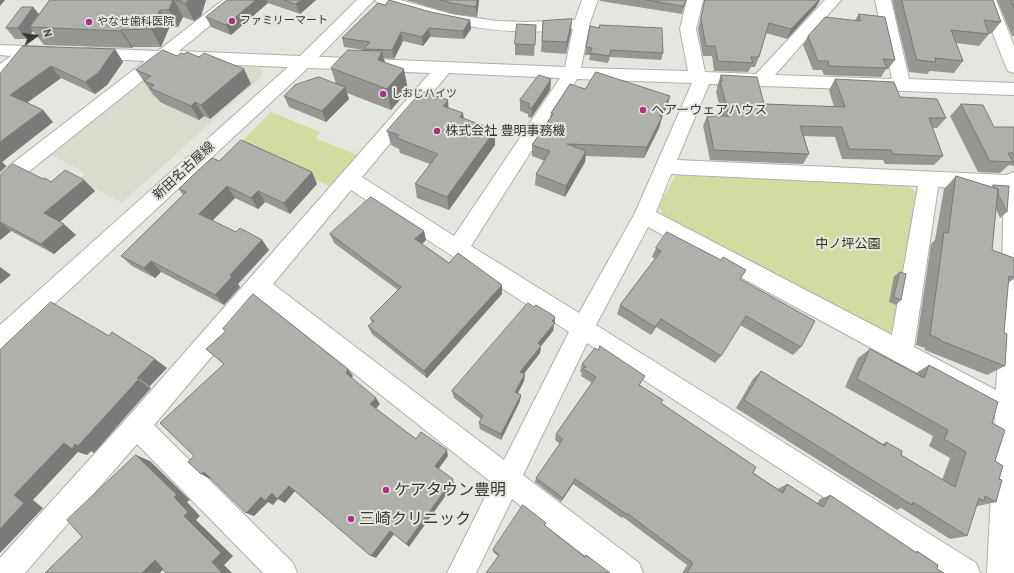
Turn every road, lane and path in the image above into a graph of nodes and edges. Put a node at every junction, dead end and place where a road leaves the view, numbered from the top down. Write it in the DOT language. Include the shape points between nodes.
graph roads {
  1 [pos="234,0"];
  2 [pos="366,0"];
  3 [pos="383,0"];
  4 [pos="590,0"];
  5 [pos="695,0"];
  6 [pos="833,0"];
  7 [pos="883,0"];
  8 [pos="988,0"];
  9 [pos="582,22"];
  10 [pos="33,45"];
  11 [pos="0,50"];
  12 [pos="163,56"];
  13 [pos="304,62"];
  14 [pos="1014,67"];
  15 [pos="444,68"];
  16 [pos="0,72"];
  17 [pos="572,73"];
  18 [pos="700,78"];
  19 [pos="760,80"];
  20 [pos="902,85"];
  21 [pos="1014,89"];
  22 [pos="666,167"];
  23 [pos="349,179"];
  24 [pos="929,180"];
  25 [pos="1014,180"];
  26 [pos="1014,183"];
  27 [pos="0,184"];
  28 [pos="644,215"];
  29 [pos="457,249"];
  30 [pos="258,285"];
  31 [pos="1013,306"];
  32 [pos="582,329"];
  33 [pos="0,340"];
  34 [pos="901,352"];
  35 [pos="1008,409"];
  36 [pos="138,426"];
  37 [pos="508,478"];
  38 [pos="6,573"];
  39 [pos="283,573"];
  40 [pos="461,573"];
  41 [pos="629,573"];
  42 [pos="966,573"];
  43 [pos="1001,573"];
  1 -- 12 [label="street"];
  2 -- 13 [label="street, 新田名古屋線"];
  3 -- 9 [label="street" via="451,19 489,24 542,27"];
  4 -- 9 [label="street"];
  5 -- 18 [label="street" via="688,28"];
  6 -- 19 [label="street"];
  7 -- 20 [label="street"];
  8 -- 14 [label="street"];
  9 -- 17 [label="street"];
  10 -- 11 [label="street"];
  10 -- 12 [label="street" via="67,52"];
  10 -- 16 [label="street"];
  12 -- 13 [label="street"];
  12 -- 27 [label="street"];
  13 -- 15 [label="street"];
  13 -- 33 [label="street, 新田名古屋線"];
  15 -- 17 [label="street"];
  15 -- 23 [label="street"];
  17 -- 18 [label="street"];
  17 -- 29 [label="street"];
  18 -- 19 [label="street"];
  18 -- 22 [label="street"];
  19 -- 20 [label="street"];
  20 -- 21 [label="street"];
  22 -- 24 [label="street"];
  22 -- 28 [label="street"];
  23 -- 29 [label="street"];
  23 -- 30 [label="street"];
  24 -- 26 [label="street"];
  24 -- 34 [label="street"];
  25 -- 26 [label="street"];
  26 -- 31 [label="street"];
  28 -- 32 [label="street"];
  28 -- 34 [label="street"];
  29 -- 32 [label="street"];
  30 -- 36 [label="street"];
  30 -- 37 [label="street"];
  31 -- 35 [label="street"];
  32 -- 37 [label="street"];
  32 -- 42 [label="street"];
  34 -- 35 [label="street"];
  35 -- 43 [label="street"];
  36 -- 38 [label="street"];
  36 -- 39 [label="street"];
  37 -- 40 [label="street"];
  37 -- 41 [label="street"];
}
